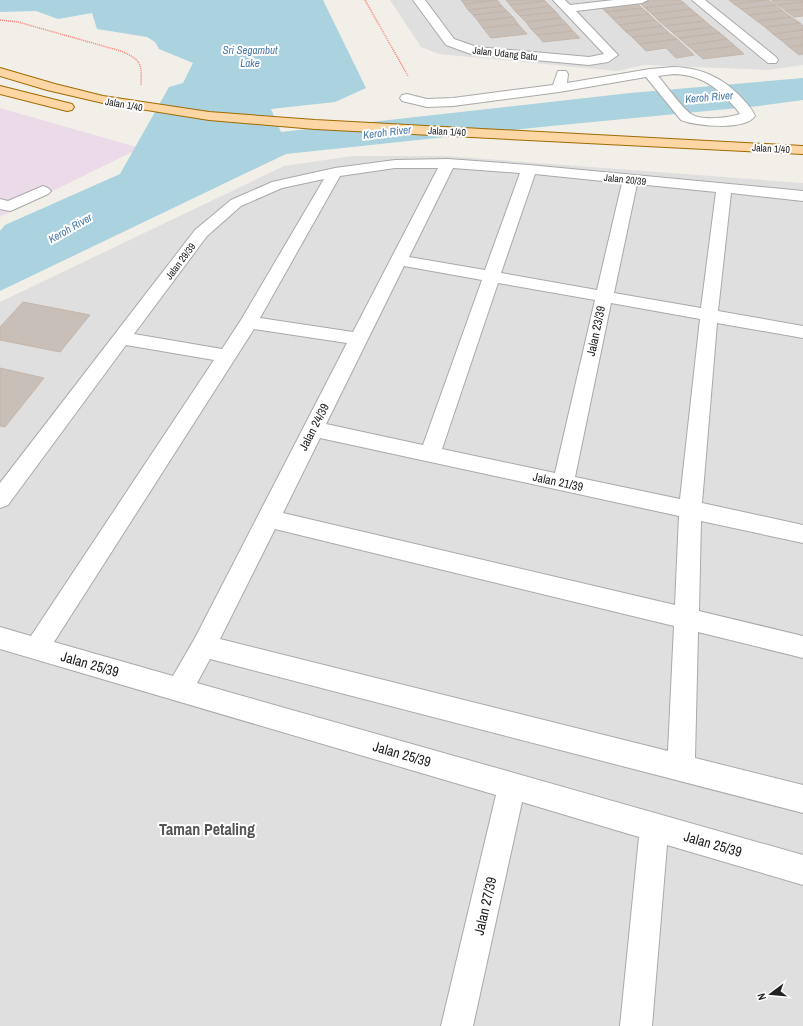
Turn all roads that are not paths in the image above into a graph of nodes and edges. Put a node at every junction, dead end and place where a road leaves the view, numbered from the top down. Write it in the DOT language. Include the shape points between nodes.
graph roads {
  1 [pos="419,0"];
  2 [pos="559,0"];
  3 [pos="642,0"];
  4 [pos="698,0"];
  5 [pos="567,9"];
  6 [pos="565,59"];
  7 [pos="772,60"];
  8 [pos="0,72"];
  9 [pos="649,73"];
  10 [pos="559,88"];
  11 [pos="0,90"];
  12 [pos="407,98"];
  13 [pos="77,109"];
  14 [pos="231,131"];
  15 [pos="491,147"];
  16 [pos="803,150"];
  17 [pos="448,163"];
  18 [pos="529,169"];
  19 [pos="335,172"];
  20 [pos="630,180"];
  21 [pos="724,188"];
  22 [pos="43,192"];
  23 [pos="803,196"];
  24 [pos="0,204"];
  25 [pos="398,260"];
  26 [pos="492,277"];
  27 [pos="604,297"];
  28 [pos="709,315"];
  29 [pos="249,322"];
  30 [pos="803,332"];
  31 [pos="122,338"];
  32 [pos="358,339"];
  33 [pos="227,356"];
  34 [pos="313,429"];
  35 [pos="430,454"];
  36 [pos="8,476"];
  37 [pos="563,483"];
  38 [pos="0,499"];
  39 [pos="690,510"];
  40 [pos="268,518"];
  41 [pos="803,534"];
  42 [pos="686,619"];
  43 [pos="0,638"];
  44 [pos="204,646"];
  45 [pos="803,647"];
  46 [pos="36,649"];
  47 [pos="179,690"];
  48 [pos="681,768"];
  49 [pos="512,786"];
  50 [pos="803,799"];
  51 [pos="654,828"];
  52 [pos="803,870"];
  53 [pos="457,1026"];
  54 [pos="636,1026"];
  1 -- 6 [label="street, Jalan Udang Batu" via="450,42 475,51"];
  2 -- 5 [label="street"];
  3 -- 5 [label="street"];
  4 -- 7 [label="street"];
  5 -- 6 [label="street, Jalan Udang Batu" via="612,55 589,61"];
  6 -- 10 [label="street"];
  8 -- 16 [label="main road, Jalan 1/40" via="96,100 202,115 290,123"];
  9 -- 9 [label="street" via="697,73 715,81 748,116 718,122 699,122 686,116"];
  9 -- 10 [label="street"];
  10 -- 12 [label="street" via="453,102 427,103"];
  11 -- 13 [label="main road"];
  14 -- 15 [label="main road, Jalan 1/40"];
  17 -- 18 [label="street, Jalan 20/39"];
  17 -- 19 [label="street, Jalan 29/39" via="395,164"];
  17 -- 25 [label="street, Jalan 24/39"];
  18 -- 20 [label="street, Jalan 20/39"];
  18 -- 26 [label="street"];
  19 -- 29 [label="street"];
  19 -- 31 [label="street, Jalan 29/39" via="277,184 236,203 201,234"];
  20 -- 21 [label="street, Jalan 20/39"];
  20 -- 27 [label="street, Jalan 23/39"];
  21 -- 23 [label="street, Jalan 20/39"];
  21 -- 28 [label="street"];
  22 -- 24 [label="street" via="10,206"];
  25 -- 26 [label="street"];
  25 -- 32 [label="street, Jalan 24/39"];
  26 -- 27 [label="street"];
  26 -- 35 [label="street"];
  27 -- 28 [label="street"];
  27 -- 37 [label="street, Jalan 23/39"];
  28 -- 30 [label="street"];
  28 -- 39 [label="street"];
  29 -- 32 [label="street"];
  29 -- 33 [label="street"];
  31 -- 33 [label="street"];
  31 -- 36 [label="street, Jalan 29/39"];
  32 -- 34 [label="street, Jalan 24/39"];
  33 -- 46 [label="street"];
  34 -- 35 [label="street, Jalan 21/39"];
  34 -- 40 [label="street, Jalan 24/39"];
  35 -- 37 [label="street, Jalan 21/39"];
  36 -- 38 [label="street, Jalan 29/39"];
  37 -- 39 [label="street, Jalan 21/39"];
  39 -- 41 [label="street, Jalan 21/39"];
  39 -- 42 [label="street"];
  40 -- 42 [label="street"];
  40 -- 44 [label="street, Jalan 24/39"];
  42 -- 45 [label="street"];
  42 -- 48 [label="street"];
  43 -- 46 [label="street, Jalan 25/39"];
  44 -- 47 [label="street, Jalan 24/39"];
  44 -- 48 [label="street"];
  46 -- 47 [label="street, Jalan 25/39"];
  47 -- 49 [label="street, Jalan 25/39"];
  48 -- 50 [label="street"];
  49 -- 51 [label="street, Jalan 25/39"];
  49 -- 53 [label="street, Jalan 27/39"];
  51 -- 52 [label="street, Jalan 25/39"];
  51 -- 54 [label="street"];
}
